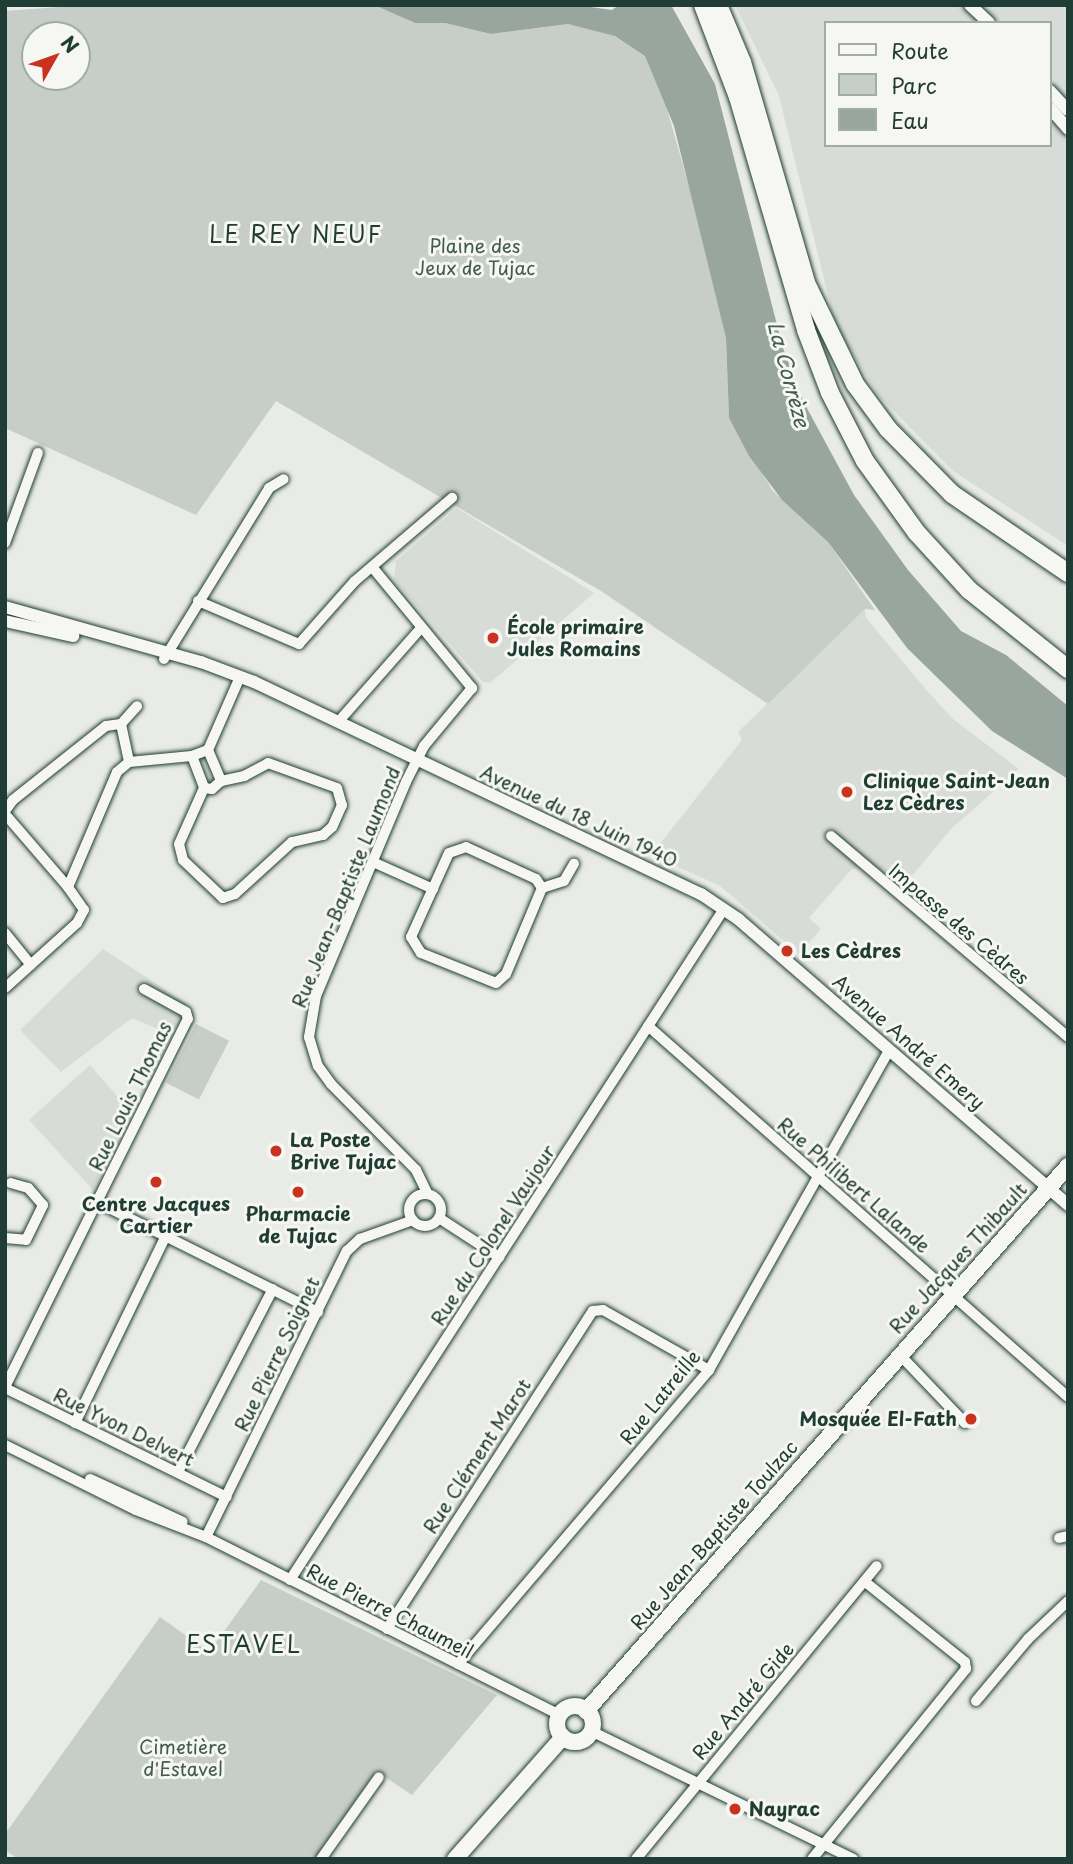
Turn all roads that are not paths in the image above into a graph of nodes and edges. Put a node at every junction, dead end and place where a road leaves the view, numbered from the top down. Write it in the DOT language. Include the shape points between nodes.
graph roads {
  1 [pos="702,5"];
  2 [pos="718,5"];
  3 [pos="971,7"];
  4 [pos="987,21"];
  5 [pos="1052,93"];
  6 [pos="1052,110"];
  7 [pos="1068,110"];
  8 [pos="1068,129"];
  9 [pos="38,453"];
  10 [pos="284,479"];
  11 [pos="452,498"];
  12 [pos="5,543"];
  13 [pos="373,568"];
  14 [pos="1068,573"];
  15 [pos="198,601"];
  16 [pos="5,607"];
  17 [pos="5,621"];
  18 [pos="422,626"];
  19 [pos="165,655"];
  20 [pos="1068,669"];
  21 [pos="238,683"];
  22 [pos="137,706"];
  23 [pos="339,721"];
  24 [pos="121,724"];
  25 [pos="208,750"];
  26 [pos="192,756"];
  27 [pos="416,761"];
  28 [pos="129,762"];
  29 [pos="221,780"];
  30 [pos="204,788"];
  31 [pos="5,813"];
  32 [pos="831,836"];
  33 [pos="373,862"];
  34 [pos="574,864"];
  35 [pos="68,887"];
  36 [pos="542,888"];
  37 [pos="433,889"];
  38 [pos="724,909"];
  39 [pos="5,933"];
  40 [pos="31,965"];
  41 [pos="5,988"];
  42 [pos="144,989"];
  43 [pos="648,1026"];
  44 [pos="1068,1037"];
  45 [pos="889,1050"];
  46 [pos="1068,1166"];
  47 [pos="819,1177"];
  48 [pos="11,1184"];
  49 [pos="1048,1188"];
  50 [pos="427,1193"];
  51 [pos="97,1202"];
  52 [pos="1068,1205"];
  53 [pos="439,1218"];
  54 [pos="413,1220"];
  55 [pos="166,1236"];
  56 [pos="5,1238"];
  57 [pos="499,1257"];
  58 [pos="273,1289"];
  59 [pos="952,1295"];
  60 [pos="318,1312"];
  61 [pos="900,1355"];
  62 [pos="709,1370"];
  63 [pos="5,1388"];
  64 [pos="1068,1397"];
  65 [pos="75,1423"];
  66 [pos="965,1423"];
  67 [pos="5,1437"];
  68 [pos="5,1445"];
  69 [pos="178,1472"];
  70 [pos="227,1497"];
  71 [pos="205,1538"];
  72 [pos="877,1566"];
  73 [pos="290,1580"];
  74 [pos="865,1582"];
  75 [pos="1068,1601"];
  76 [pos="387,1629"];
  77 [pos="458,1664"];
  78 [pos="976,1701"];
  79 [pos="586,1711"];
  80 [pos="560,1715"];
  81 [pos="591,1731"];
  82 [pos="563,1737"];
  83 [pos="379,1777"];
  84 [pos="699,1783"];
  85 [pos="824,1844"];
  86 [pos="321,1859"];
  87 [pos="455,1859"];
  88 [pos="636,1859"];
  89 [pos="812,1859"];
  90 [pos="854,1859"];
  1 -- 20 [label="highway" via="738,97 806,330 830,393 865,461 917,533 962,582"];
  2 -- 14 [label="highway" via="758,115 806,283 855,384 888,429 952,494"];
  3 -- 4 [label="street"];
  5 -- 7 [label="street"];
  6 -- 8 [label="street"];
  9 -- 12 [label="street"];
  10 -- 15 [label="street" via="269,488"];
  11 -- 13 [label="street"];
  13 -- 15 [label="street" via="299,644"];
  13 -- 18 [label="street"];
  15 -- 19 [label="street"];
  16 -- 19 [label="street, Avenue du 18 Juin 1940"];
  17 -- 19 [label="street, Avenue du 18 Juin 1940"];
  18 -- 23 [label="street"];
  18 -- 27 [label="street, Rue Jean-Baptiste Laumond" via="472,688"];
  19 -- 21 [label="street, Avenue du 18 Juin 1940"];
  21 -- 23 [label="street, Avenue du 18 Juin 1940"];
  21 -- 25 [label="street"];
  21 -- 27 [label="street, Avenue du 18 Juin 1940" via="403,760"];
  22 -- 24 [label="street"];
  23 -- 27 [label="street, Avenue du 18 Juin 1940"];
  24 -- 28 [label="street"];
  24 -- 31 [label="street" via="106,726 13,800"];
  25 -- 26 [label="street"];
  25 -- 29 [label="street"];
  26 -- 28 [label="street"];
  26 -- 30 [label="street"];
  27 -- 33 [label="street, Rue Jean-Baptiste Laumond"];
  27 -- 38 [label="street, Avenue du 18 Juin 1940"];
  28 -- 35 [label="street" via="117,772"];
  29 -- 30 [label="street" via="212,789"];
  29 -- 30 [label="street" via="244,776 268,762 337,788 342,805 323,835 292,842 235,894 223,898 179,853"];
  31 -- 35 [label="street"];
  32 -- 44 [label="street, Impasse des Cèdres"];
  33 -- 37 [label="street"];
  33 -- 50 [label="street, Rue Jean-Baptiste Laumond" via="311,1010 310,1049 331,1084 416,1170"];
  34 -- 36 [label="street" via="564,881"];
  35 -- 40 [label="street" via="85,910"];
  36 -- 37 [label="street" via="536,879 466,847 449,853"];
  36 -- 37 [label="street" via="506,974 496,983 421,953 413,945 411,937"];
  38 -- 43 [label="street, Rue du Colonel Vaujour"];
  38 -- 45 [label="street, Avenue André Emery"];
  39 -- 40 [label="street"];
  40 -- 41 [label="street"];
  42 -- 51 [label="street, Rue Louis Thomas" via="186,1012 188,1019"];
  43 -- 47 [label="street, Rue Philibert Lalande"];
  43 -- 57 [label="street, Rue du Colonel Vaujour"];
  45 -- 47 [label="street, Rue Latreille"];
  45 -- 49 [label="street, Avenue André Emery"];
  46 -- 49 [label="main road, Rue Jacques Thibault"];
  47 -- 59 [label="street, Rue Philibert Lalande"];
  47 -- 62 [label="street, Rue Latreille"];
  48 -- 56 [label="street" via="28,1188 43,1205 26,1240"];
  49 -- 52 [label="street, Avenue André Emery"];
  49 -- 59 [label="main road, Rue Jacques Thibault"];
  50 -- 53 [label="street" via="441,1205"];
  50 -- 54 [label="street" via="413,1199 409,1213"];
  51 -- 55 [label="street"];
  51 -- 63 [label="street, Rue Louis Thomas"];
  53 -- 54 [label="street" via="429,1226"];
  53 -- 57 [label="street"];
  54 -- 60 [label="street, Rue Pierre Soignet" via="353,1243"];
  55 -- 58 [label="street"];
  55 -- 65 [label="street"];
  57 -- 73 [label="street, Rue du Colonel Vaujour"];
  58 -- 60 [label="street"];
  58 -- 69 [label="street"];
  59 -- 61 [label="main road, Rue Jacques Thibault"];
  59 -- 64 [label="street, Rue Philibert Lalande"];
  60 -- 70 [label="street, Rue Pierre Soignet"];
  61 -- 66 [label="street"];
  61 -- 79 [label="main road, Rue Jean-Baptiste Toulzac"];
  62 -- 76 [label="street, Rue Clément Marot" via="603,1310 588,1315"];
  62 -- 77 [label="street, Rue Latreille"];
  63 -- 65 [label="street, Rue Yvon Delvert"];
  65 -- 69 [label="street, Rue Yvon Delvert"];
  67 -- 71 [label="street, Rue Pierre Chaumeil" via="199,1530"];
  68 -- 71 [label="street, Rue Pierre Chaumeil" via="153,1518"];
  69 -- 70 [label="street, Rue Yvon Delvert"];
  70 -- 71 [label="street, Rue Pierre Soignet"];
  71 -- 73 [label="street, Rue Pierre Chaumeil"];
  72 -- 74 [label="street, Rue André Gide"];
  73 -- 76 [label="street, Rue Pierre Chaumeil"];
  74 -- 84 [label="street, Rue André Gide"];
  74 -- 85 [label="street" via="965,1662 965,1669"];
  75 -- 78 [label="street" via="1028,1639"];
  76 -- 77 [label="street, Rue Pierre Chaumeil"];
  77 -- 80 [label="street, Rue Pierre Chaumeil"];
  79 -- 80 [label="main road" via="575,1706"];
  79 -- 81 [label="main road" via="592,1720"];
  80 -- 82 [label="main road" via="557,1727"];
  81 -- 82 [label="main road" via="579,1742"];
  81 -- 84 [label="street"];
  82 -- 87 [label="main road"];
  83 -- 86 [label="street"];
  84 -- 85 [label="street"];
  84 -- 88 [label="street, Rue André Gide"];
  85 -- 89 [label="street"];
  85 -- 90 [label="street"];
}
